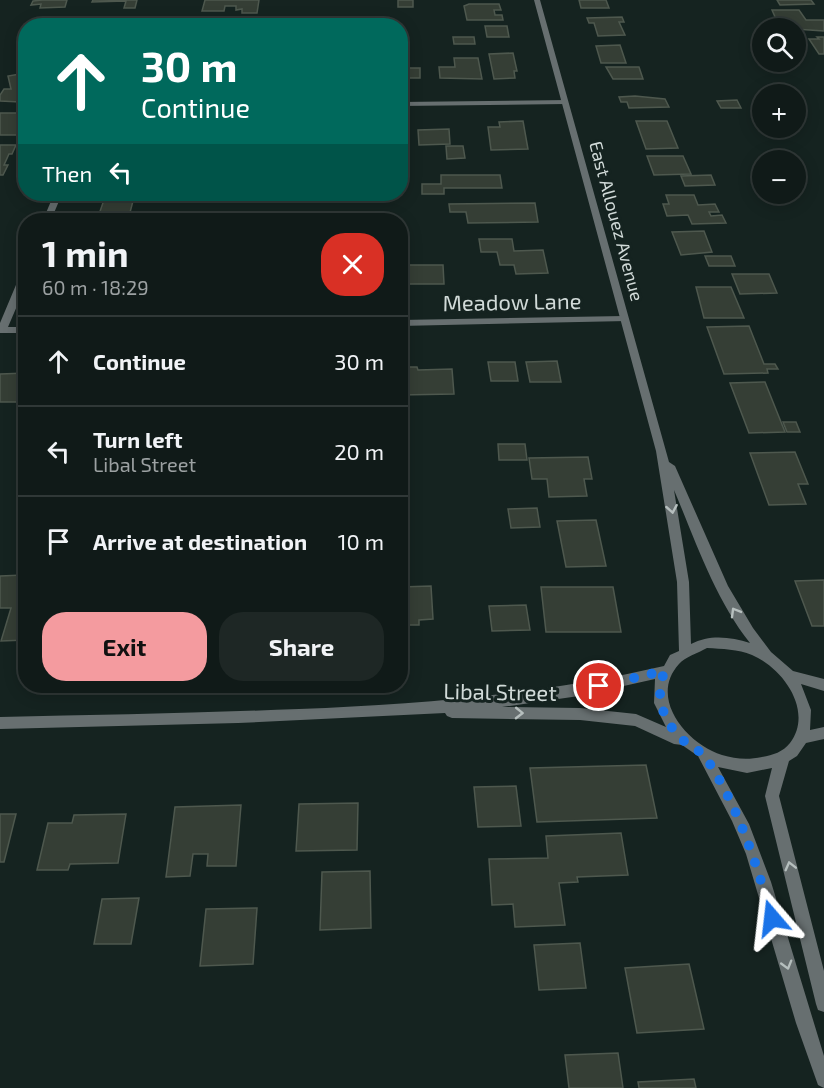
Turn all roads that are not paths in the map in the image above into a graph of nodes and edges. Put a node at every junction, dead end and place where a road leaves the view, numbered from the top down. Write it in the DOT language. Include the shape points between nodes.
graph roads {
  1 [pos="537,0"];
  2 [pos="565,102"];
  3 [pos="408,104"];
  4 [pos="18,292"];
  5 [pos="624,319"];
  6 [pos="408,323"];
  7 [pos="18,330"];
  8 [pos="662,451"];
  9 [pos="685,650"];
  10 [pos="770,658"];
  11 [pos="664,671"];
  12 [pos="791,676"];
  13 [pos="824,685"];
  14 [pos="418,710"];
  15 [pos="0,723"];
  16 [pos="824,733"];
  17 [pos="802,738"];
  18 [pos="685,742"];
  19 [pos="704,755"];
  20 [pos="783,758"];
  21 [pos="824,1005"];
  22 [pos="824,1079"];
  1 -- 2 [label="street, East Allouez Avenue"];
  2 -- 3 [label="street"];
  2 -- 5 [label="street, East Allouez Avenue"];
  4 -- 7 [label="street" via="2,330"];
  5 -- 6 [label="street, Meadow Lane"];
  5 -- 8 [label="street, East Allouez Avenue"];
  8 -- 9 [label="street, East Allouez Avenue, one-way" via="683,582"];
  10 -- 8 [label="street, East Allouez Avenue, one-way" via="727,599"];
  9 -- 10 [label="street" via="705,643 727,643 749,647"];
  9 -- 11 [label="street"];
  10 -- 12 [label="street"];
  11 -- 14 [label="street, Libal Street" via="577,691"];
  11 -- 18 [label="street" via="659,688 661,706 670,725"];
  12 -- 13 [label="street"];
  12 -- 17 [label="street" via="803,696 807,717"];
  14 -- 15 [label="street, Libal Street" via="200,720"];
  14 -- 18 [label="street, Libal Street, one-way" via="580,714 636,720"];
  16 -- 17 [label="street"];
  17 -- 20 [label="street"];
  18 -- 19 [label="street"];
  19 -- 20 [label="street" via="746,766 766,765"];
  19 -- 22 [label="street, one-way" via="753,853"];
  21 -- 20 [label="street, one-way" via="772,796"];
}
